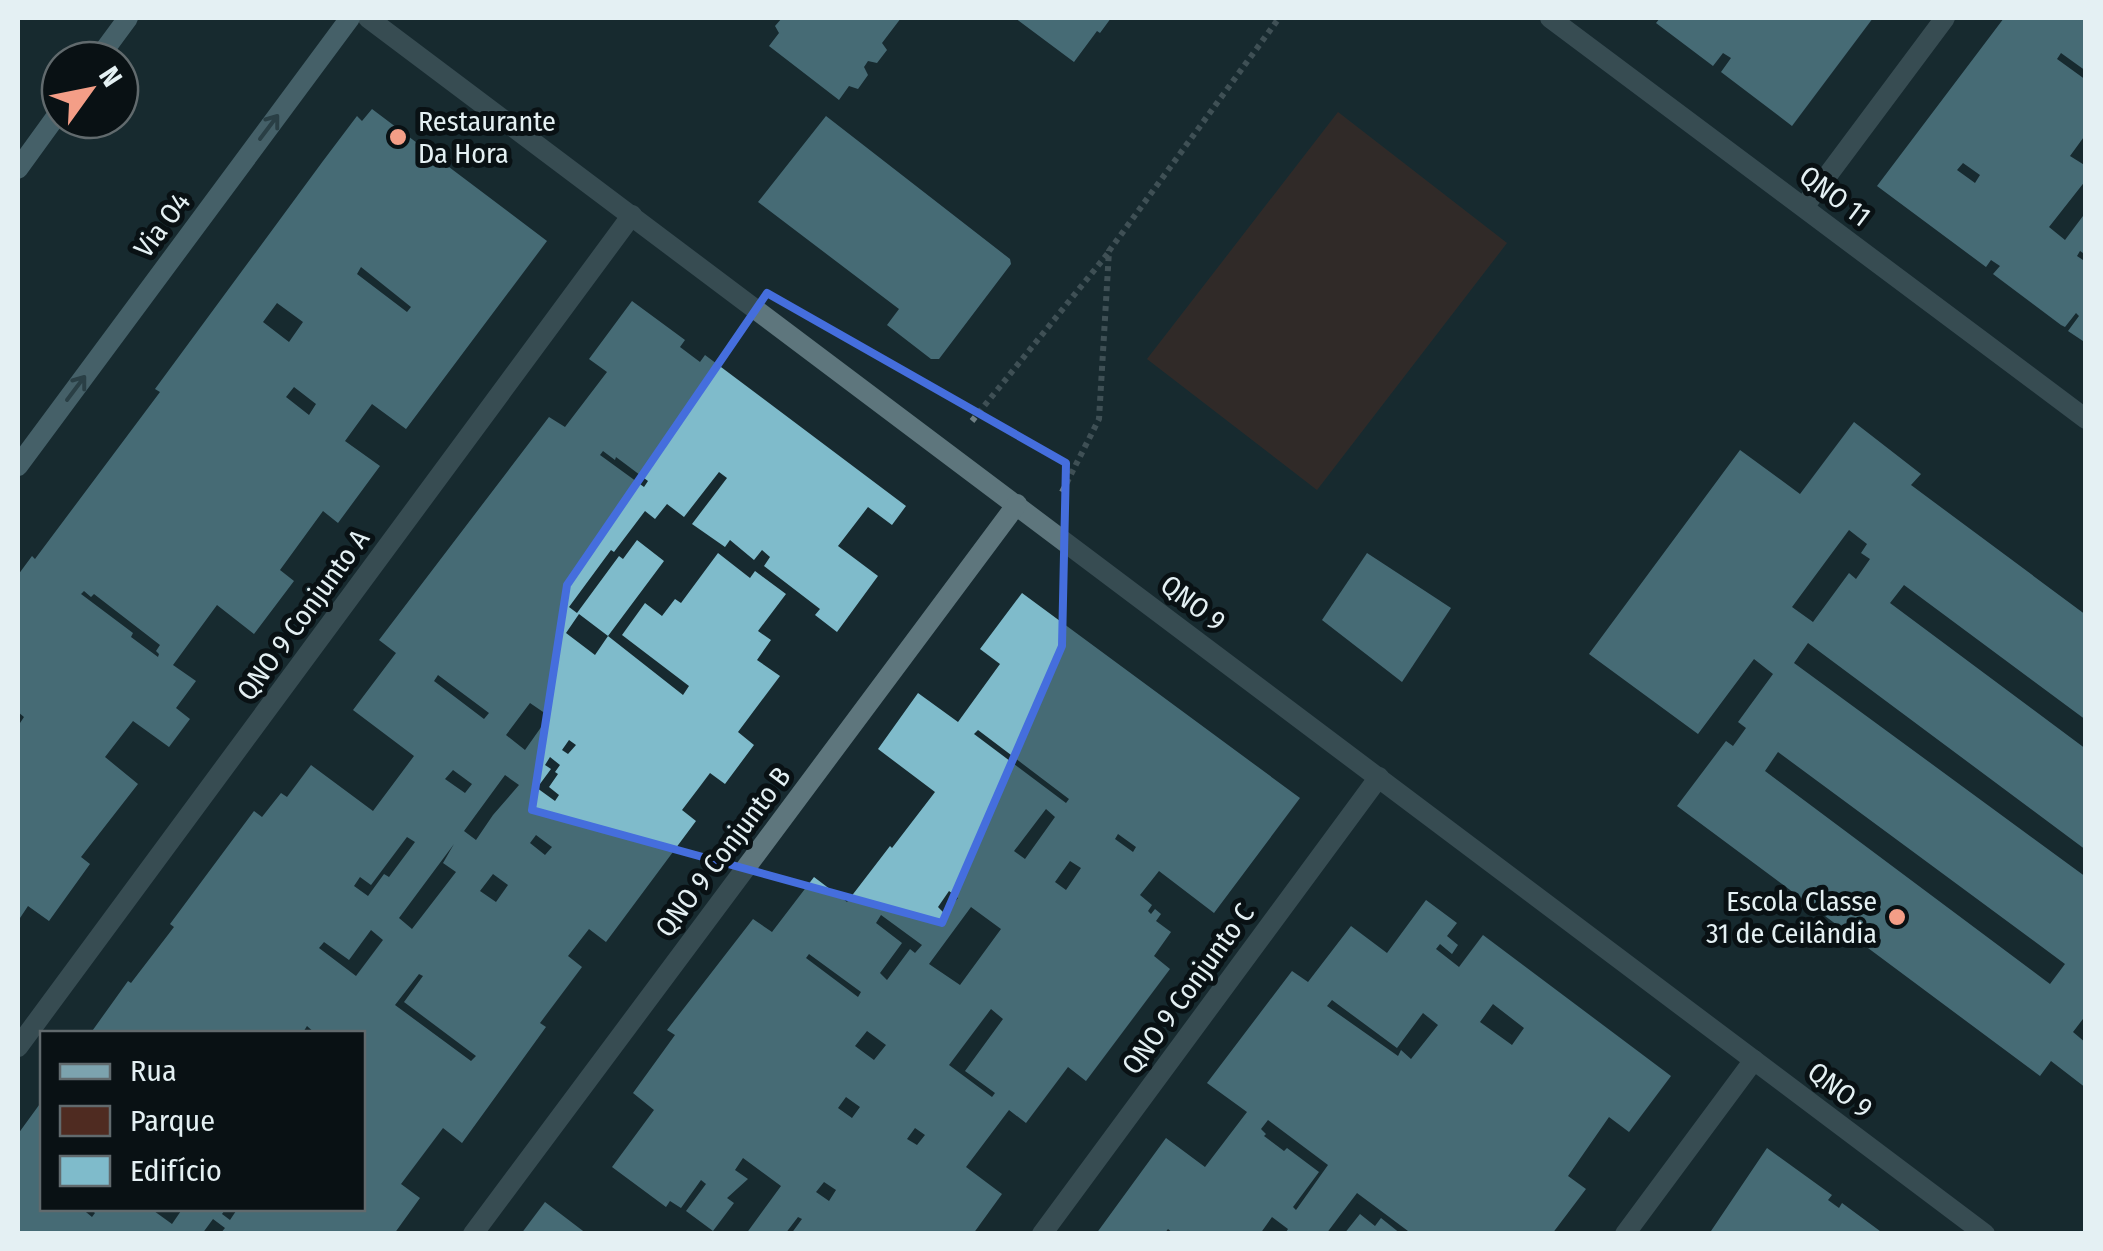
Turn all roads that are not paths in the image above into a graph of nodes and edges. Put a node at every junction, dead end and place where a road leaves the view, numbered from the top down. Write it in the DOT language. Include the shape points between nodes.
graph roads {
  1 [pos="128,18"];
  2 [pos="350,18"];
  3 [pos="368,18"];
  4 [pos="1550,18"];
  5 [pos="1945,18"];
  6 [pos="112,40"];
  7 [pos="40,139"];
  8 [pos="18,169"];
  9 [pos="1804,207"];
  10 [pos="632,215"];
  11 [pos="2086,419"];
  12 [pos="18,466"];
  13 [pos="1017,504"];
  14 [pos="1379,777"];
  15 [pos="18,1047"];
  16 [pos="1754,1060"];
  17 [pos="473,1234"];
  18 [pos="1042,1234"];
  19 [pos="1625,1234"];
  20 [pos="1984,1234"];
  1 -- 6 [label="main road"];
  12 -- 2 [label="main road, Via O4, one-way"];
  3 -- 10 [label="street, QNO 9"];
  4 -- 9 [label="street, QNO 11"];
  5 -- 9 [label="street"];
  7 -- 8 [label="main road"];
  9 -- 11 [label="street, QNO 11"];
  10 -- 13 [label="street, QNO 9"];
  10 -- 15 [label="street, QNO 9 Conjunto A"];
  13 -- 14 [label="street, QNO 9"];
  13 -- 17 [label="street, QNO 9 Conjunto B"];
  14 -- 16 [label="street, QNO 9"];
  14 -- 18 [label="street, QNO 9 Conjunto C"];
  16 -- 19 [label="street"];
  16 -- 20 [label="street, QNO 9"];
}
